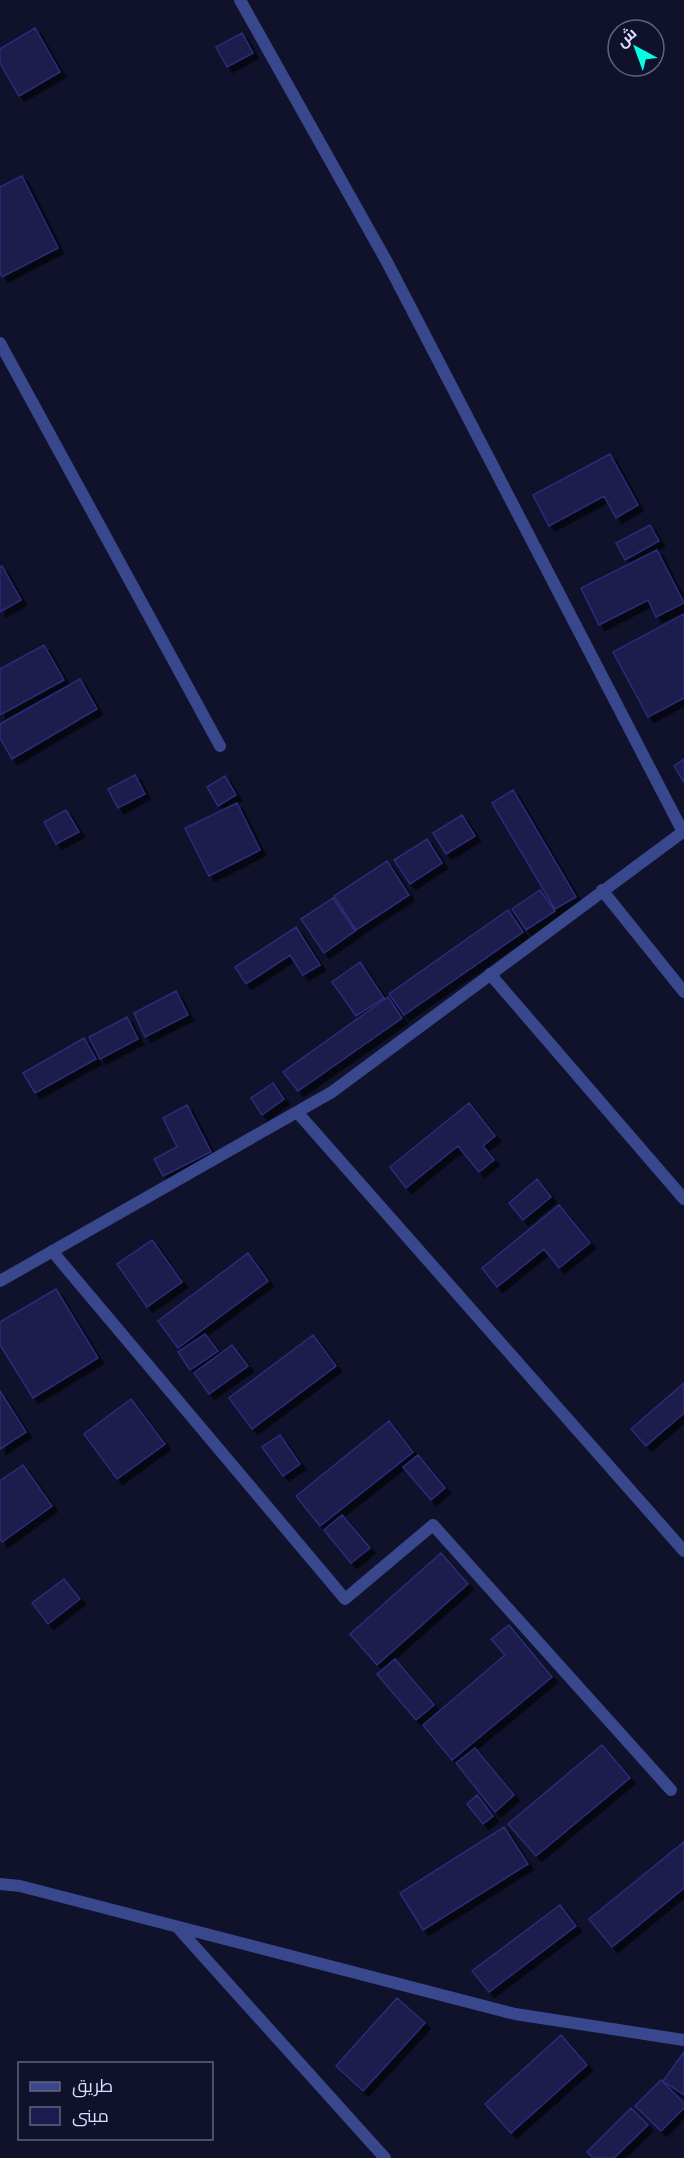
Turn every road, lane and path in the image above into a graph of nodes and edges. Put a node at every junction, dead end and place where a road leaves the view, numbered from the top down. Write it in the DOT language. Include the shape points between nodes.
graph roads {
  1 [pos="240,0"];
  2 [pos="0,343"];
  3 [pos="220,746"];
  4 [pos="684,832"];
  5 [pos="602,890"];
  6 [pos="490,974"];
  7 [pos="684,992"];
  8 [pos="297,1112"];
  9 [pos="684,1199"];
  10 [pos="52,1251"];
  11 [pos="0,1281"];
  12 [pos="684,1551"];
  13 [pos="671,1790"];
  14 [pos="0,1884"];
  15 [pos="178,1927"];
  16 [pos="684,2040"];
  17 [pos="385,2158"];
  1 -- 4 [label="street" via="387,262"];
  2 -- 3 [label="street"];
  4 -- 5 [label="street"];
  5 -- 6 [label="street"];
  5 -- 7 [label="street"];
  6 -- 8 [label="street" via="332,1092"];
  6 -- 9 [label="street"];
  8 -- 10 [label="street"];
  8 -- 12 [label="street"];
  10 -- 11 [label="street"];
  10 -- 13 [label="street" via="345,1599 433,1525"];
  14 -- 15 [label="street"];
  15 -- 16 [label="street" via="515,2014"];
  15 -- 17 [label="street"];
}
